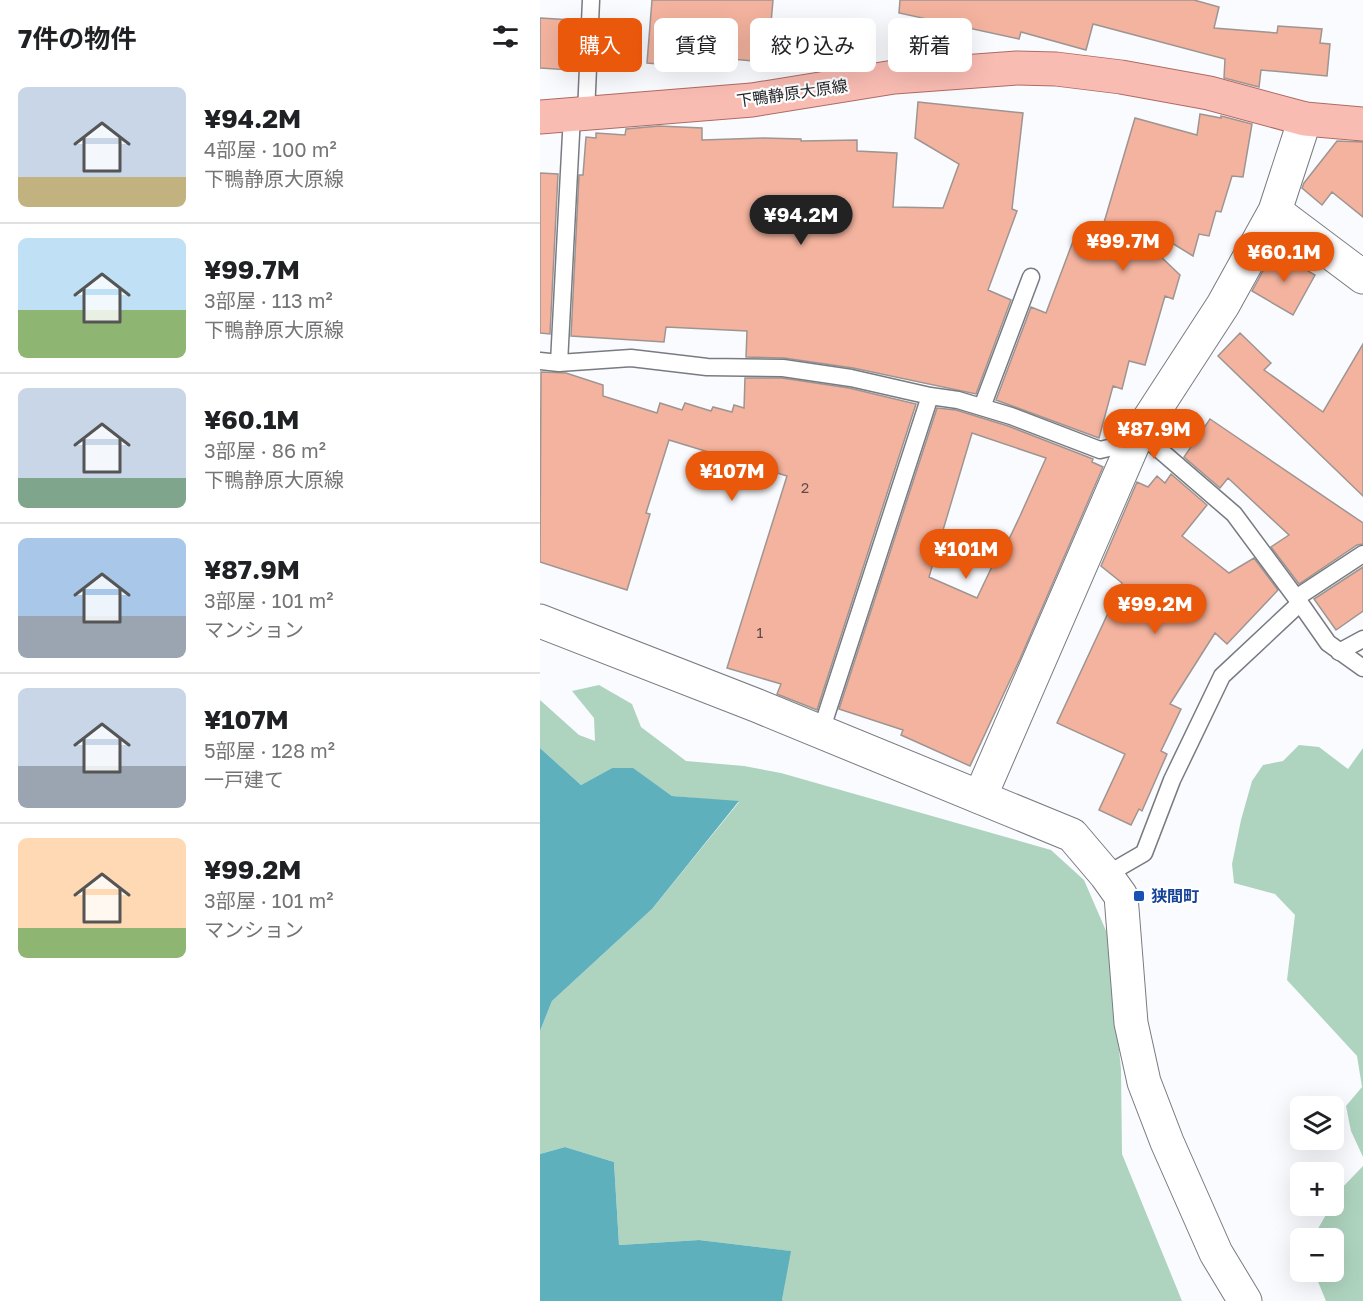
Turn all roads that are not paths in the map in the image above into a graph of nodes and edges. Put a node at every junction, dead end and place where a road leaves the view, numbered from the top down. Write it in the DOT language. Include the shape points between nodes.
graph roads {
  1 [pos="591,0"];
  2 [pos="579,114"];
  3 [pos="540,117"];
  4 [pos="1305,119"];
  5 [pos="1363,124"];
  6 [pos="1275,211"];
  7 [pos="1031,277"];
  8 [pos="1363,277"];
  9 [pos="540,361"];
  10 [pos="559,363"];
  11 [pos="930,396"];
  12 [pos="982,407"];
  13 [pos="1137,437"];
  14 [pos="1363,554"];
  15 [pos="1298,600"];
  16 [pos="540,621"];
  17 [pos="1363,639"];
  18 [pos="1340,652"];
  19 [pos="1363,669"];
  20 [pos="821,731"];
  21 [pos="980,796"];
  22 [pos="1106,874"];
  23 [pos="1245,1301"];
  1 -- 2 [label="lane"];
  2 -- 3 [label="main road, 下鴨静原大原線"];
  2 -- 4 [label="main road, 下鴨静原大原線" via="752,100 894,77 1017,68 1121,77 1209,93"];
  2 -- 10 [label="lane"];
  4 -- 5 [label="main road, 下鴨静原大原線"];
  4 -- 6 [label="street"];
  6 -- 8 [label="street"];
  6 -- 13 [label="street" via="1223,304"];
  7 -- 12 [label="lane"];
  9 -- 10 [label="lane"];
  10 -- 11 [label="lane" via="631,358 707,367 783,368"];
  11 -- 12 [label="lane"];
  11 -- 20 [label="lane"];
  12 -- 13 [label="lane" via="1101,450"];
  13 -- 15 [label="lane" via="1234,514"];
  13 -- 21 [label="street"];
  14 -- 15 [label="lane"];
  15 -- 18 [label="lane" via="1328,643"];
  15 -- 22 [label="lane" via="1222,676 1172,780 1144,853"];
  16 -- 20 [label="street"];
  17 -- 18 [label="lane"];
  18 -- 19 [label="lane"];
  20 -- 21 [label="street"];
  21 -- 22 [label="street" via="1072,835"];
  22 -- 23 [label="street" via="1121,896 1131,1023 1144,1082 1216,1253"];
}
